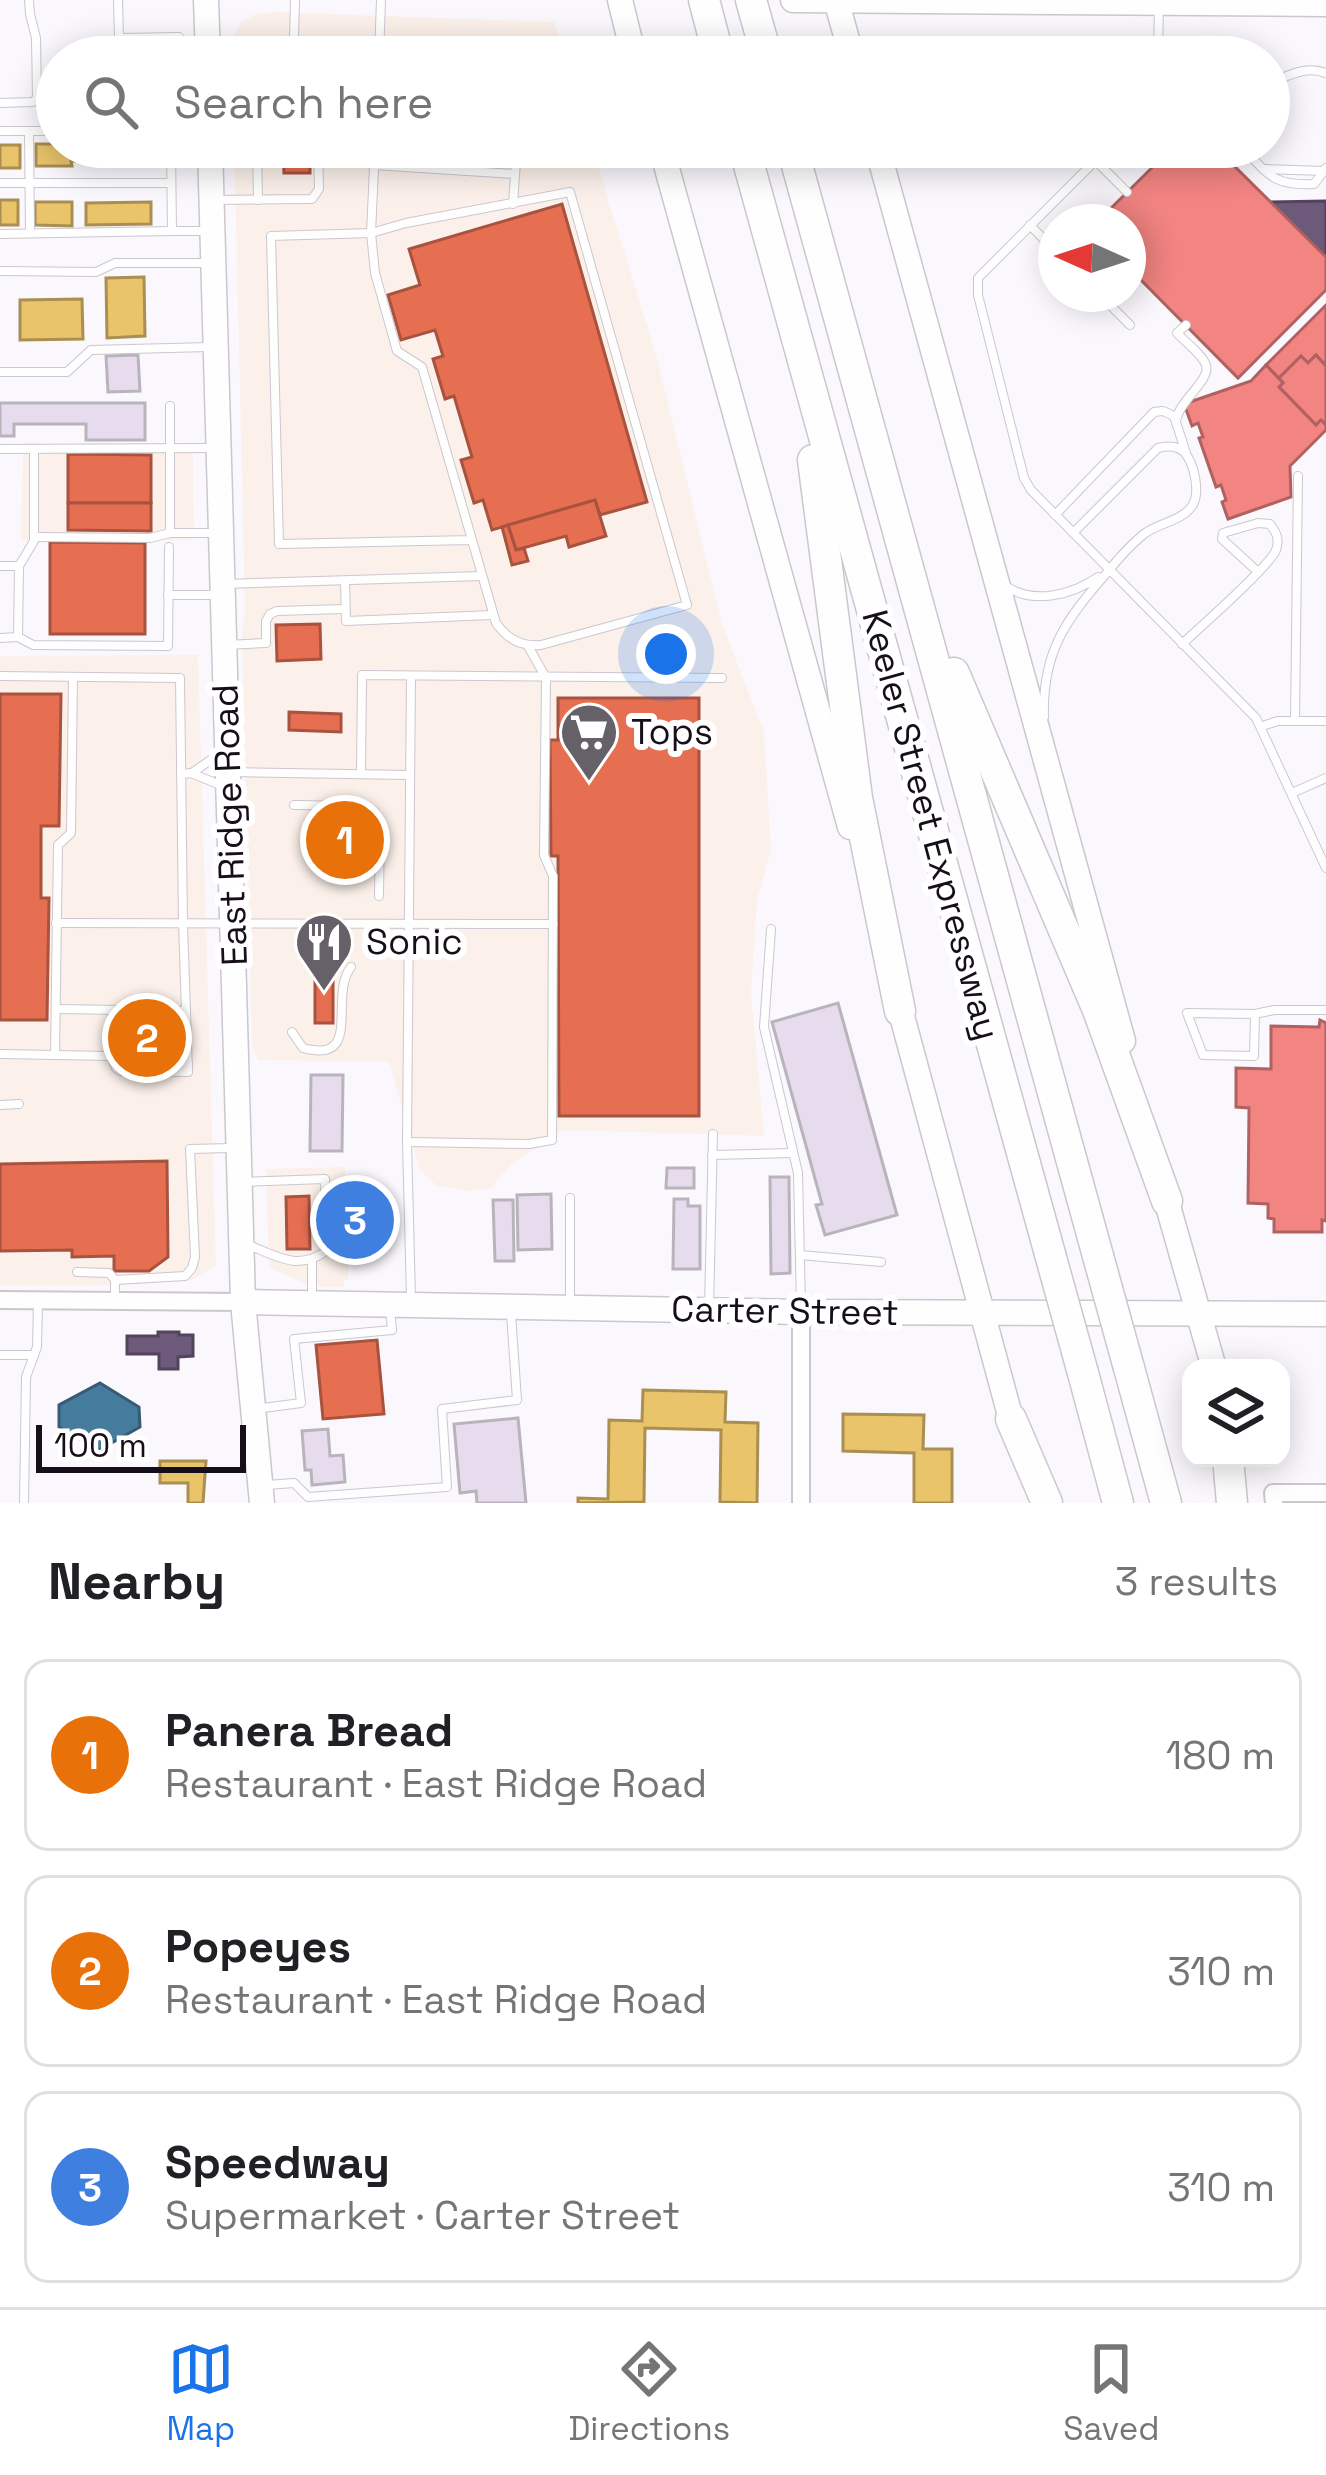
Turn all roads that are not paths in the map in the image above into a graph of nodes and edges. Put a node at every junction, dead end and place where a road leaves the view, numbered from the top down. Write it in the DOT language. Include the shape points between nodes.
graph roads {
  1 [pos="29,0"];
  2 [pos="118,0"];
  3 [pos="295,0"];
  4 [pos="381,0"];
  5 [pos="620,0"];
  6 [pos="704,0"];
  7 [pos="751,0"];
  8 [pos="793,0"];
  9 [pos="806,0"];
  10 [pos="837,0"];
  11 [pos="1159,2"];
  12 [pos="1326,4"];
  13 [pos="207,13"];
  14 [pos="119,36"];
  15 [pos="187,36"];
  16 [pos="294,36"];
  17 [pos="380,36"];
  18 [pos="629,36"];
  19 [pos="713,36"];
  20 [pos="761,36"];
  21 [pos="846,36"];
  22 [pos="1158,36"];
  23 [pos="36,38"];
  24 [pos="1326,73"];
  25 [pos="1290,74"];
  26 [pos="36,99"];
  27 [pos="0,103"];
  28 [pos="0,131"];
  29 [pos="29,131"];
  30 [pos="36,131"];
  31 [pos="171,168"];
  32 [pos="211,168"];
  33 [pos="257,168"];
  34 [pos="318,168"];
  35 [pos="374,168"];
  36 [pos="424,168"];
  37 [pos="515,168"];
  38 [pos="667,168"];
  39 [pos="750,168"];
  40 [pos="798,168"];
  41 [pos="883,168"];
  42 [pos="1087,168"];
  43 [pos="1103,168"];
  44 [pos="1262,168"];
  45 [pos="1325,170"];
  46 [pos="515,174"];
  47 [pos="0,183"];
  48 [pos="29,183"];
  49 [pos="171,183"];
  50 [pos="1127,192"];
  51 [pos="212,200"];
  52 [pos="258,200"];
  53 [pos="759,202"];
  54 [pos="513,203"];
  55 [pos="1030,225"];
  56 [pos="172,231"];
  57 [pos="213,231"];
  58 [pos="370,232"];
  59 [pos="30,233"];
  60 [pos="1038,233"];
  61 [pos="0,234"];
  62 [pos="213,263"];
  63 [pos="0,271"];
  64 [pos="1117,312"];
  65 [pos="1130,325"];
  66 [pos="1186,325"];
  67 [pos="217,347"];
  68 [pos="848,352"];
  69 [pos="0,372"];
  70 [pos="170,406"];
  71 [pos="1177,419"];
  72 [pos="170,448"];
  73 [pos="219,448"];
  74 [pos="0,449"];
  75 [pos="34,449"];
  76 [pos="1186,455"];
  77 [pos="1298,476"];
  78 [pos="1055,515"];
  79 [pos="170,532"];
  80 [pos="221,533"];
  81 [pos="1073,533"];
  82 [pos="34,537"];
  83 [pos="471,540"];
  84 [pos="169,547"];
  85 [pos="992,564"];
  86 [pos="0,566"];
  87 [pos="19,566"];
  88 [pos="1109,570"];
  89 [pos="1257,571"];
  90 [pos="482,576"];
  91 [pos="345,580"];
  92 [pos="223,589"];
  93 [pos="168,596"];
  94 [pos="346,608"];
  95 [pos="492,615"];
  96 [pos="0,628"];
  97 [pos="9,638"];
  98 [pos="1182,644"];
  99 [pos="527,645"];
  100 [pos="224,646"];
  101 [pos="0,676"];
  102 [pos="73,676"];
  103 [pos="411,676"];
  104 [pos="546,678"];
  105 [pos="722,678"];
  106 [pos="1295,721"];
  107 [pos="1326,721"];
  108 [pos="1262,726"];
  109 [pos="228,769"];
  110 [pos="1048,772"];
  111 [pos="186,774"];
  112 [pos="361,774"];
  113 [pos="410,775"];
  114 [pos="1326,778"];
  115 [pos="1292,793"];
  116 [pos="294,805"];
  117 [pos="1326,868"];
  118 [pos="379,896"];
  119 [pos="56,923"];
  120 [pos="183,923"];
  121 [pos="232,923"];
  122 [pos="409,924"];
  123 [pos="553,924"];
  124 [pos="771,929"];
  125 [pos="351,967"];
  126 [pos="56,1009"];
  127 [pos="117,1010"];
  128 [pos="1326,1010"];
  129 [pos="186,1011"];
  130 [pos="900,1011"];
  131 [pos="1255,1014"];
  132 [pos="292,1032"];
  133 [pos="0,1054"];
  134 [pos="55,1055"];
  135 [pos="111,1056"];
  136 [pos="188,1068"];
  137 [pos="19,1104"];
  138 [pos="0,1105"];
  139 [pos="713,1134"];
  140 [pos="406,1142"];
  141 [pos="239,1148"];
  142 [pos="794,1154"];
  143 [pos="712,1155"];
  144 [pos="240,1182"];
  145 [pos="571,1198"];
  146 [pos="1167,1201"];
  147 [pos="242,1255"];
  148 [pos="274,1255"];
  149 [pos="800,1255"];
  150 [pos="312,1262"];
  151 [pos="881,1262"];
  152 [pos="77,1272"];
  153 [pos="115,1280"];
  154 [pos="0,1300"];
  155 [pos="38,1300"];
  156 [pos="116,1301"];
  157 [pos="243,1302"];
  158 [pos="312,1303"];
  159 [pos="400,1304"];
  160 [pos="510,1306"];
  161 [pos="570,1307"];
  162 [pos="709,1310"];
  163 [pos="801,1312"];
  164 [pos="982,1313"];
  165 [pos="1326,1314"];
  166 [pos="1199,1315"];
  167 [pos="0,1355"];
  168 [pos="34,1355"];
  169 [pos="1211,1359"];
  170 [pos="253,1409"];
  171 [pos="1011,1419"];
  172 [pos="1232,1467"];
  173 [pos="1326,1493"];
  174 [pos="261,1494"];
  175 [pos="1273,1498"];
  176 [pos="24,1503"];
  177 [pos="801,1503"];
  178 [pos="1036,1503"];
  179 [pos="1047,1503"];
  180 [pos="1118,1503"];
  181 [pos="1166,1503"];
  182 [pos="1237,1503"];
  1 -- 23 [label="lane"];
  2 -- 14 [label="lane"];
  3 -- 16 [label="lane"];
  4 -- 17 [label="lane"];
  5 -- 18 [label="main road"];
  6 -- 19 [label="highway"];
  7 -- 20 [label="highway"];
  8 -- 9 [label="main road"];
  9 -- 10 [label="main road"];
  10 -- 11 [label="main road"];
  10 -- 21 [label="main road"];
  11 -- 12 [label="main road"];
  11 -- 22 [label="lane"];
  13 -- 15 [label="lane"];
  24 -- 25 [label="lane"];
  26 -- 27 [label="lane"];
  28 -- 29 [label="lane"];
  29 -- 30 [label="lane"];
  29 -- 48 [label="lane"];
  31 -- 49 [label="lane"];
  32 -- 51 [label="main road, East Ridge Road"];
  33 -- 52 [label="lane"];
  34 -- 52 [label="lane" via="312,199"];
  35 -- 58 [label="lane"];
  36 -- 46 [label="lane"];
  37 -- 46 [label="lane"];
  38 -- 130 [label="main road"];
  39 -- 53 [label="highway, Keeler Street Expressway"];
  40 -- 68 [label="highway, Keeler Street Expressway"];
  41 -- 85 [label="main road"];
  42 -- 55 [label="lane"];
  43 -- 50 [label="lane"];
  44 -- 45 [label="lane" via="1292,185 1314,184"];
  46 -- 54 [label="lane"];
  47 -- 48 [label="lane"];
  48 -- 49 [label="lane"];
  48 -- 59 [label="lane"];
  49 -- 56 [label="lane"];
  51 -- 52 [label="lane"];
  51 -- 57 [label="main road, East Ridge Road"];
  53 -- 130 [label="highway" via="811,448 857,798"];
  53 -- 180 [label="highway, Keeler Street Expressway, bridge"];
  54 -- 58 [label="lane"];
  54 -- 99 [label="lane" via="570,192 687,604"];
  55 -- 60 [label="lane"];
  55 -- 78 [label="lane" via="980,274 977,288 1024,478"];
  56 -- 57 [label="lane"];
  56 -- 59 [label="lane"];
  57 -- 62 [label="main road, East Ridge Road"];
  58 -- 83 [label="lane" via="397,351 422,367"];
  58 -- 83 [label="lane" via="271,236 279,544"];
  59 -- 61 [label="lane"];
  62 -- 63 [label="lane"];
  62 -- 67 [label="main road, East Ridge Road"];
  64 -- 65 [label="lane"];
  66 -- 71 [label="lane" via="1177,333 1207,371"];
  67 -- 69 [label="lane" via="91,350 67,372"];
  67 -- 73 [label="main road, East Ridge Road"];
  68 -- 146 [label="highway" via="956,680 1098,1010"];
  68 -- 181 [label="highway, Keeler Street Expressway, bridge"];
  70 -- 72 [label="lane"];
  71 -- 76 [label="lane"];
  71 -- 78 [label="lane" via="1158,411"];
  72 -- 73 [label="lane"];
  72 -- 75 [label="lane"];
  72 -- 79 [label="lane"];
  73 -- 80 [label="main road, East Ridge Road"];
  74 -- 75 [label="lane"];
  75 -- 82 [label="lane"];
  76 -- 81 [label="lane" via="1158,448"];
  76 -- 88 [label="lane" via="1197,487 1193,506 1146,532"];
  77 -- 106 [label="lane"];
  78 -- 81 [label="lane"];
  79 -- 80 [label="lane"];
  79 -- 82 [label="lane"];
  80 -- 92 [label="main road, East Ridge Road"];
  81 -- 88 [label="lane"];
  82 -- 87 [label="lane"];
  83 -- 90 [label="lane"];
  84 -- 93 [label="lane"];
  85 -- 88 [label="lane" via="1006,587 1029,596 1076,589"];
  85 -- 110 [label="main road"];
  86 -- 87 [label="lane"];
  87 -- 97 [label="lane"];
  88 -- 98 [label="lane"];
  88 -- 110 [label="lane" via="1069,618 1049,662"];
  89 -- 89 [label="lane" via="1278,546 1270,524 1223,533"];
  89 -- 98 [label="lane"];
  90 -- 91 [label="lane"];
  90 -- 95 [label="lane"];
  91 -- 92 [label="lane"];
  91 -- 94 [label="lane"];
  92 -- 93 [label="lane"];
  92 -- 100 [label="main road, East Ridge Road"];
  93 -- 97 [label="lane" via="168,646"];
  94 -- 95 [label="lane" via="346,621"];
  94 -- 100 [label="lane" via="278,611 266,621 266,644"];
  95 -- 99 [label="lane" via="501,631"];
  96 -- 97 [label="lane"];
  98 -- 108 [label="lane"];
  99 -- 104 [label="lane"];
  100 -- 109 [label="main road, East Ridge Road"];
  101 -- 102 [label="lane"];
  102 -- 111 [label="lane" via="180,678"];
  102 -- 119 [label="lane" via="71,833 58,845"];
  103 -- 104 [label="lane"];
  103 -- 112 [label="lane" via="362,675"];
  103 -- 113 [label="lane"];
  104 -- 105 [label="lane"];
  104 -- 123 [label="lane" via="544,855 553,876"];
  106 -- 107 [label="lane"];
  106 -- 108 [label="lane"];
  108 -- 115 [label="lane"];
  109 -- 111 [label="lane"];
  109 -- 111 [label="lane"];
  109 -- 112 [label="lane"];
  109 -- 121 [label="main road, East Ridge Road"];
  110 -- 146 [label="main road"];
  111 -- 120 [label="lane"];
  112 -- 113 [label="lane"];
  113 -- 122 [label="lane"];
  114 -- 115 [label="lane"];
  115 -- 117 [label="lane"];
  116 -- 118 [label="lane" via="360,806 376,814"];
  119 -- 120 [label="lane"];
  119 -- 126 [label="lane"];
  120 -- 121 [label="lane"];
  120 -- 129 [label="lane"];
  121 -- 122 [label="lane"];
  121 -- 141 [label="main road, East Ridge Road"];
  122 -- 123 [label="lane"];
  122 -- 140 [label="lane"];
  123 -- 140 [label="lane" via="552,1140"];
  124 -- 142 [label="lane" via="764,1027"];
  125 -- 132 [label="lane" via="342,980 336,1046 304,1048"];
  126 -- 127 [label="lane"];
  126 -- 134 [label="lane"];
  127 -- 129 [label="lane"];
  127 -- 135 [label="lane"];
  127 -- 136 [label="lane" via="122,1060"];
  128 -- 131 [label="lane"];
  129 -- 136 [label="lane"];
  130 -- 164 [label="main road"];
  131 -- 131 [label="lane" via="1255,1056 1203,1055 1187,1013"];
  133 -- 134 [label="lane"];
  134 -- 135 [label="lane"];
  135 -- 136 [label="lane" via="121,1071"];
  137 -- 138 [label="lane"];
  139 -- 143 [label="lane"];
  140 -- 159 [label="lane"];
  141 -- 144 [label="main road, East Ridge Road"];
  141 -- 153 [label="lane" via="190,1149 195,1257 185,1276"];
  142 -- 143 [label="lane"];
  142 -- 149 [label="lane"];
  143 -- 162 [label="lane"];
  144 -- 147 [label="main road, East Ridge Road"];
  144 -- 150 [label="lane" via="325,1179 326,1251"];
  145 -- 161 [label="lane"];
  146 -- 166 [label="main road"];
  147 -- 148 [label="lane"];
  147 -- 148 [label="lane"];
  147 -- 157 [label="main road, East Ridge Road"];
  148 -- 150 [label="lane"];
  149 -- 151 [label="lane"];
  149 -- 163 [label="lane"];
  150 -- 158 [label="lane"];
  152 -- 153 [label="lane"];
  153 -- 156 [label="lane"];
  154 -- 155 [label="street"];
  155 -- 156 [label="street"];
  155 -- 168 [label="lane"];
  156 -- 157 [label="street"];
  157 -- 158 [label="main road, Carter Street"];
  157 -- 170 [label="main road, East Ridge Road"];
  158 -- 159 [label="main road, Carter Street"];
  159 -- 160 [label="main road, Carter Street"];
  159 -- 170 [label="lane" via="392,1330 295,1339 301,1403"];
  160 -- 161 [label="main road, Carter Street"];
  160 -- 174 [label="lane" via="517,1400 442,1409 447,1487 308,1496 294,1483"];
  161 -- 162 [label="main road, Carter Street"];
  162 -- 163 [label="main road, Carter Street"];
  163 -- 164 [label="main road, Carter Street"];
  163 -- 177 [label="street"];
  164 -- 166 [label="main road, Carter Street"];
  164 -- 171 [label="main road"];
  165 -- 166 [label="main road, Carter Street"];
  166 -- 169 [label="main road"];
  167 -- 168 [label="lane"];
  168 -- 176 [label="lane" via="26,1377"];
  170 -- 174 [label="main road, East Ridge Road"];
  171 -- 178 [label="main road"];
  171 -- 179 [label="highway"];
  172 -- 182 [label="highway"];
  173 -- 175 [label="street"];
}
